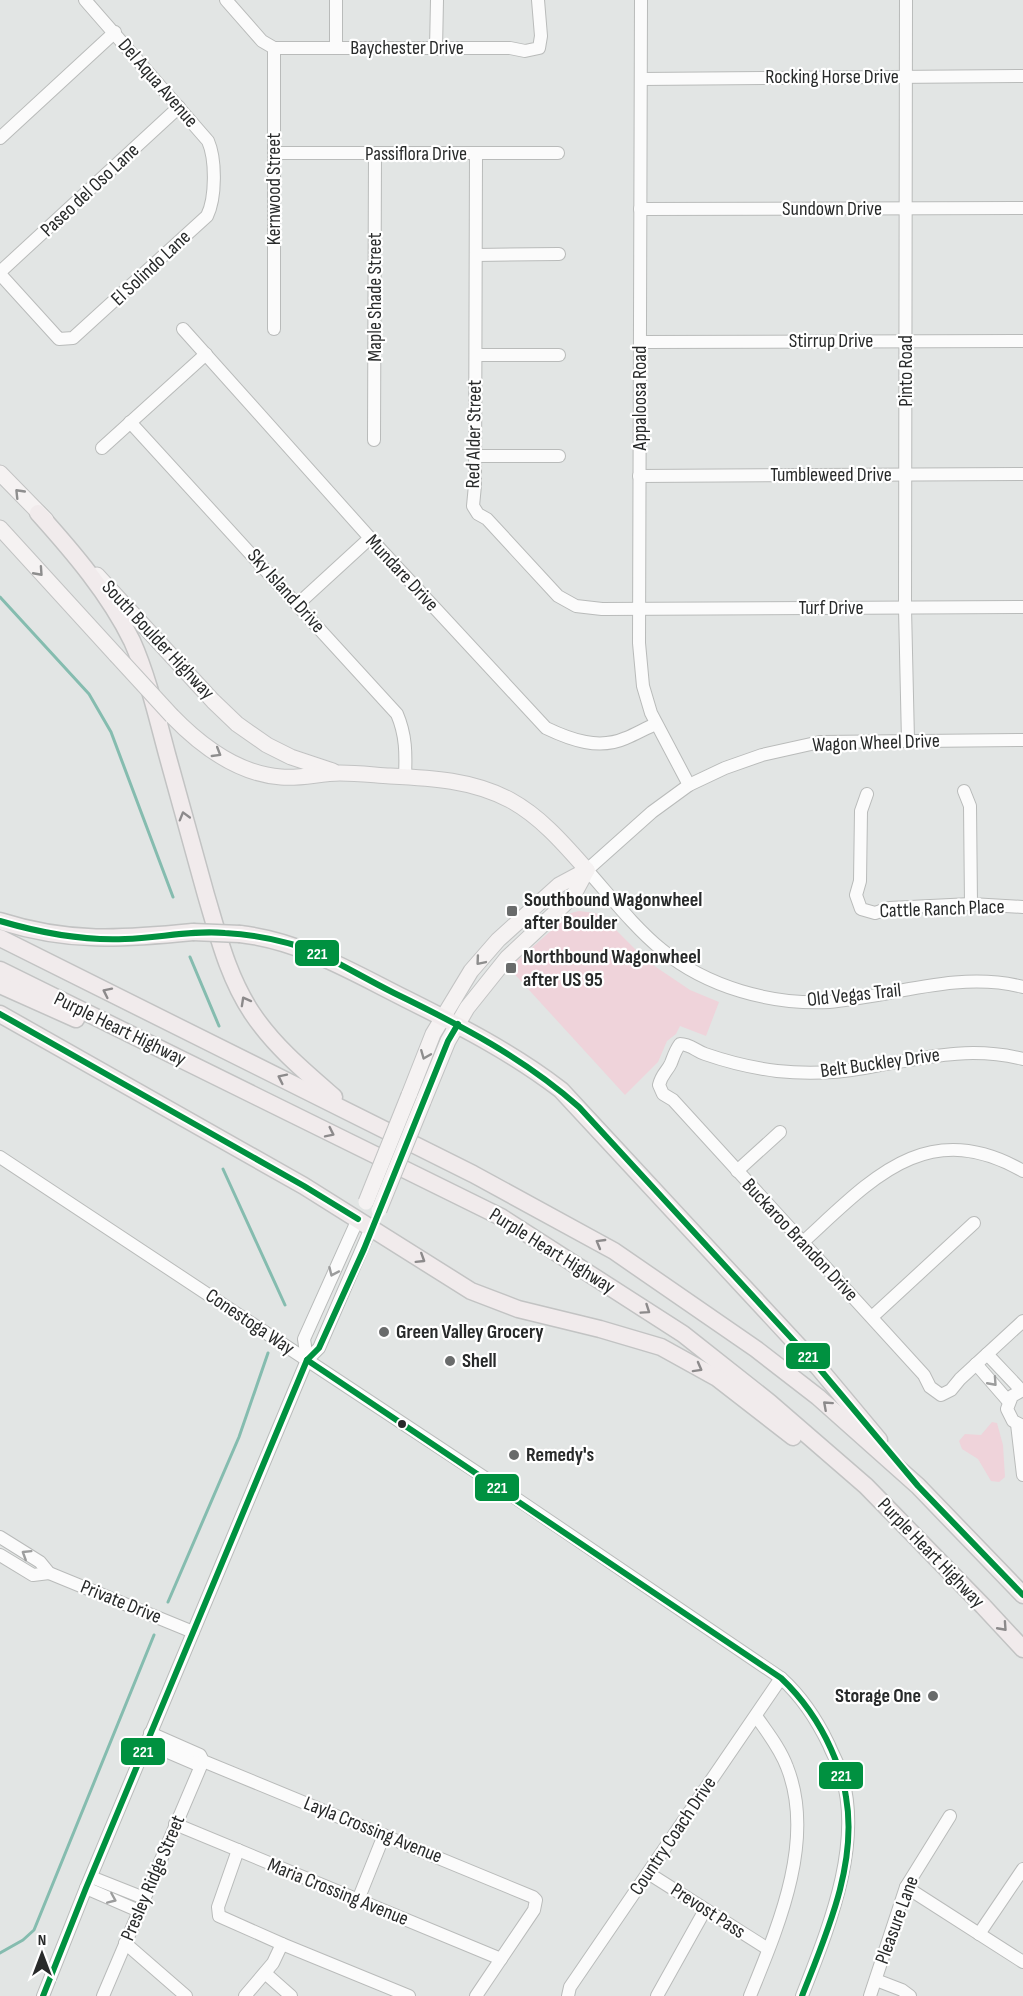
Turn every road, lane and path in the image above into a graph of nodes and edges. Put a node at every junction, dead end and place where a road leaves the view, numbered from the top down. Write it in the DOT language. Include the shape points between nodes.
graph roads {
  1 [pos="85,0"];
  2 [pos="226,0"];
  3 [pos="336,0"];
  4 [pos="436,0"];
  5 [pos="538,0"];
  6 [pos="641,0"];
  7 [pos="906,0"];
  8 [pos="115,32"];
  9 [pos="274,48"];
  10 [pos="336,48"];
  11 [pos="436,48"];
  12 [pos="1023,76"];
  13 [pos="906,77"];
  14 [pos="641,78"];
  15 [pos="179,107"];
  16 [pos="0,138"];
  17 [pos="274,153"];
  18 [pos="558,153"];
  19 [pos="375,154"];
  20 [pos="476,154"];
  21 [pos="213,174"];
  22 [pos="907,208"];
  23 [pos="1023,208"];
  24 [pos="640,209"];
  25 [pos="559,254"];
  26 [pos="476,255"];
  27 [pos="0,273"];
  28 [pos="183,329"];
  29 [pos="274,329"];
  30 [pos="906,341"];
  31 [pos="1023,341"];
  32 [pos="640,342"];
  33 [pos="206,354"];
  34 [pos="476,355"];
  35 [pos="559,356"];
  36 [pos="130,422"];
  37 [pos="374,440"];
  38 [pos="102,448"];
  39 [pos="475,456"];
  40 [pos="559,456"];
  41 [pos="0,473"];
  42 [pos="1023,474"];
  43 [pos="906,475"];
  44 [pos="639,476"];
  45 [pos="38,513"];
  46 [pos="0,528"];
  47 [pos="370,538"];
  48 [pos="298,604"];
  49 [pos="1023,607"];
  50 [pos="905,608"];
  51 [pos="639,609"];
  52 [pos="656,724"];
  53 [pos="1023,740"];
  54 [pos="908,741"];
  55 [pos="339,773"];
  56 [pos="405,776"];
  57 [pos="689,785"];
  58 [pos="964,791"];
  59 [pos="867,794"];
  60 [pos="587,870"];
  61 [pos="970,904"];
  62 [pos="1023,907"];
  63 [pos="0,921"];
  64 [pos="0,938"];
  65 [pos="0,970"];
  66 [pos="0,985"];
  67 [pos="1023,987"];
  68 [pos="0,1014"];
  69 [pos="450,1020"];
  70 [pos="1023,1059"];
  71 [pos="659,1085"];
  72 [pos="278,1108"];
  73 [pos="353,1114"];
  74 [pos="780,1132"];
  75 [pos="0,1156"];
  76 [pos="737,1171"];
  77 [pos="1023,1171"];
  78 [pos="974,1223"];
  79 [pos="365,1224"];
  80 [pos="803,1242"];
  81 [pos="872,1317"];
  82 [pos="1023,1321"];
  83 [pos="987,1354"];
  84 [pos="307,1360"];
  85 [pos="976,1364"];
  86 [pos="1022,1390"];
  87 [pos="1009,1402"];
  88 [pos="1020,1425"];
  89 [pos="1023,1460"];
  90 [pos="1023,1475"];
  91 [pos="918,1486"];
  92 [pos="0,1537"];
  93 [pos="0,1555"];
  94 [pos="49,1573"];
  95 [pos="1023,1595"];
  96 [pos="983,1605"];
  97 [pos="193,1632"];
  98 [pos="1023,1649"];
  99 [pos="782,1678"];
  100 [pos="756,1716"];
  101 [pos="149,1738"];
  102 [pos="203,1761"];
  103 [pos="950,1816"];
  104 [pos="175,1824"];
  105 [pos="384,1835"];
  106 [pos="238,1850"];
  107 [pos="1023,1869"];
  108 [pos="648,1873"];
  109 [pos="88,1882"];
  110 [pos="906,1887"];
  111 [pos="144,1898"];
  112 [pos="358,1900"];
  113 [pos="705,1910"];
  114 [pos="139,1911"];
  115 [pos="980,1934"];
  116 [pos="125,1943"];
  117 [pos="282,1944"];
  118 [pos="768,1950"];
  119 [pos="501,1959"];
  120 [pos="1023,1962"];
  121 [pos="265,1973"];
  122 [pos="876,1980"];
  123 [pos="43,1996"];
  124 [pos="103,1996"];
  125 [pos="186,1996"];
  126 [pos="245,1996"];
  127 [pos="291,1996"];
  128 [pos="409,1996"];
  129 [pos="476,1996"];
  130 [pos="568,1996"];
  131 [pos="657,1996"];
  132 [pos="750,1996"];
  133 [pos="803,1996"];
  134 [pos="870,1996"];
  135 [pos="910,1996"];
  1 -- 8 [label="street, Del Aqua Avenue"];
  2 -- 9 [label="street" via="262,41"];
  3 -- 10 [label="street"];
  4 -- 11 [label="street"];
  5 -- 11 [label="street, Baychester Drive" via="539,48"];
  6 -- 14 [label="street, Appaloosa Road"];
  7 -- 13 [label="street, Pinto Road"];
  8 -- 15 [label="street, Del Aqua Avenue"];
  8 -- 16 [label="street"];
  9 -- 10 [label="street, Baychester Drive"];
  9 -- 17 [label="street, Kernwood Street"];
  10 -- 11 [label="street, Baychester Drive"];
  12 -- 13 [label="street, Rocking Horse Drive"];
  13 -- 14 [label="street, Rocking Horse Drive"];
  13 -- 22 [label="street, Pinto Road"];
  14 -- 24 [label="street, Appaloosa Road"];
  15 -- 21 [label="street, Del Aqua Avenue" via="208,141"];
  15 -- 27 [label="street, Paseo del Oso Lane"];
  17 -- 19 [label="street, Passiflora Drive"];
  17 -- 29 [label="street, Kernwood Street"];
  18 -- 20 [label="street, Passiflora Drive"];
  19 -- 20 [label="street, Passiflora Drive"];
  19 -- 37 [label="street, Maple Shade Street"];
  20 -- 26 [label="street, Red Alder Street"];
  21 -- 27 [label="street, El Solindo Lane" via="212,206 207,216 73,338 60,339"];
  22 -- 23 [label="street, Sundown Drive"];
  22 -- 24 [label="street, Sundown Drive"];
  22 -- 30 [label="street, Pinto Road"];
  24 -- 32 [label="street, Appaloosa Road"];
  25 -- 26 [label="street"];
  26 -- 34 [label="street, Red Alder Street"];
  28 -- 33 [label="street, Mundare Drive"];
  30 -- 31 [label="street, Stirrup Drive"];
  30 -- 32 [label="street, Stirrup Drive"];
  30 -- 43 [label="street, Pinto Road"];
  32 -- 44 [label="street, Appaloosa Road"];
  33 -- 36 [label="street"];
  33 -- 47 [label="street, Mundare Drive"];
  34 -- 35 [label="street"];
  34 -- 39 [label="street, Red Alder Street"];
  36 -- 38 [label="street"];
  36 -- 48 [label="street, Sky Island Drive"];
  39 -- 40 [label="street"];
  39 -- 51 [label="street, Red Alder Street" via="473,506 558,596 568,604 584,608"];
  45 -- 41 [label="main road, South Boulder Highway, one-way"];
  42 -- 43 [label="street, Tumbleweed Drive"];
  43 -- 44 [label="street, Tumbleweed Drive"];
  43 -- 50 [label="street, Pinto Road"];
  44 -- 51 [label="street, Appaloosa Road"];
  45 -- 55 [label="main road, South Boulder Highway" via="237,724 291,757"];
  73 -- 45 [label="highway, one-way" via="280,1048 251,1011 233,979 131,641 100,588"];
  46 -- 55 [label="main road, South Boulder Highway, one-way, bridge" via="172,716 206,747 259,773 280,777"];
  47 -- 48 [label="street"];
  47 -- 52 [label="street, Mundare Drive" via="546,728 569,739 603,744"];
  48 -- 56 [label="street, Sky Island Drive" via="397,714 405,741"];
  49 -- 50 [label="street, Turf Drive"];
  50 -- 51 [label="street, Turf Drive"];
  50 -- 54 [label="street, Pinto Road"];
  51 -- 52 [label="street, Appaloosa Road" via="643,686"];
  52 -- 57 [label="street, Appaloosa Road"];
  53 -- 54 [label="street, Wagon Wheel Drive"];
  54 -- 57 [label="street, Wagon Wheel Drive" via="806,744 744,761"];
  55 -- 56 [label="main road, South Boulder Highway"];
  56 -- 60 [label="main road, South Boulder Highway" via="467,783 508,799 545,826"];
  57 -- 60 [label="street, Wagon Wheel Drive"];
  58 -- 61 [label="street" via="970,806"];
  59 -- 61 [label="street, Cattle Ranch Place" via="861,811 860,881 856,895 861,909 875,913 890,908"];
  60 -- 67 [label="street, Old Vegas Trail" via="663,951 697,973 752,994 827,1002 948,983 997,982"];
  60 -- 69 [label="main road, Wagon Wheel Drive" via="573,896 533,932"];
  60 -- 69 [label="main road, Wagon Wheel Drive, one-way" via="559,885 498,940 471,971"];
  61 -- 62 [label="street, Cattle Ranch Place"];
  63 -- 69 [label="highway, bridge" via="77,938 128,939 193,932 276,940 321,955"];
  73 -- 64 [label="highway, Purple Heart Highway, one-way"];
  65 -- 72 [label="highway, Purple Heart Highway"];
  66 -- 72 [label="highway"];
  68 -- 79 [label="highway"];
  69 -- 79 [label="main road, Wagon Wheel Drive, bridge" via="448,1041 416,1098"];
  69 -- 91 [label="highway" via="540,1073 579,1107 818,1367"];
  70 -- 71 [label="street, Belt Buckley Drive" via="968,1052 844,1071 778,1071 729,1062 680,1044"];
  71 -- 76 [label="street, Buckaroo Brandon Drive" via="663,1094 673,1100"];
  72 -- 96 [label="highway, Purple Heart Highway, one-way" via="501,1217 682,1334 866,1486"];
  91 -- 73 [label="highway, Purple Heart Highway, one-way" via="818,1397 646,1272 539,1208"];
  74 -- 76 [label="street"];
  75 -- 84 [label="street, Conestoga Way"];
  76 -- 80 [label="street, Buckaroo Brandon Drive"];
  77 -- 80 [label="street" via="971,1152 916,1156 878,1175"];
  78 -- 81 [label="street"];
  79 -- 84 [label="street" via="319,1348"];
  79 -- 84 [label="street, one-way" via="304,1339"];
  79 -- 96 [label="highway, one-way" via="471,1291 518,1309 661,1347 717,1378 788,1432"];
  80 -- 81 [label="street, Buckaroo Brandon Drive"];
  81 -- 85 [label="street, Buckaroo Brandon Drive" via="941,1395"];
  82 -- 83 [label="street"];
  83 -- 85 [label="street"];
  83 -- 86 [label="street"];
  84 -- 97 [label="street"];
  84 -- 99 [label="street, Conestoga Way"];
  85 -- 87 [label="street, one-way"];
  86 -- 87 [label="street"];
  87 -- 88 [label="street" via="1008,1413"];
  88 -- 89 [label="street" via="1019,1449"];
  89 -- 90 [label="street"];
  91 -- 95 [label="highway, Purple Heart Highway"];
  94 -- 92 [label="street, Private Drive, one-way" via="40,1562"];
  93 -- 94 [label="street, Private Drive" via="33,1575"];
  94 -- 97 [label="street, Private Drive"];
  96 -- 98 [label="highway, Purple Heart Highway, one-way"];
  97 -- 101 [label="street"];
  99 -- 100 [label="street, Country Coach Drive"];
  99 -- 133 [label="street, Conestoga Way" via="821,1727 840,1770 847,1807 848,1836 842,1874"];
  100 -- 108 [label="street, Country Coach Drive"];
  100 -- 118 [label="street" via="786,1765 799,1821 793,1867"];
  101 -- 102 [label="street, Layla Crossing Avenue" via="200,1755"];
  101 -- 109 [label="street"];
  102 -- 104 [label="street, Presley Ridge Street"];
  102 -- 105 [label="street, Layla Crossing Avenue"];
  103 -- 110 [label="street, Pleasure Lane"];
  104 -- 106 [label="street, Maria Crossing Avenue"];
  104 -- 111 [label="street, Presley Ridge Street"];
  105 -- 112 [label="street"];
  105 -- 119 [label="street, Layla Crossing Avenue" via="536,1900"];
  106 -- 112 [label="street, Maria Crossing Avenue"];
  106 -- 117 [label="street" via="218,1907 219,1916"];
  107 -- 115 [label="street"];
  108 -- 113 [label="street, Prevost Pass"];
  108 -- 130 [label="street, Country Coach Drive" via="570,1987"];
  109 -- 111 [label="street"];
  109 -- 114 [label="street, one-way"];
  109 -- 123 [label="street"];
  110 -- 115 [label="street"];
  110 -- 122 [label="street, Pleasure Lane"];
  111 -- 114 [label="street, Presley Ridge Street"];
  112 -- 119 [label="street, Maria Crossing Avenue"];
  113 -- 118 [label="street, Prevost Pass"];
  113 -- 131 [label="street"];
  114 -- 116 [label="street, Presley Ridge Street"];
  115 -- 120 [label="street"];
  116 -- 124 [label="street, Presley Ridge Street"];
  116 -- 125 [label="street"];
  117 -- 121 [label="street"];
  117 -- 128 [label="street"];
  118 -- 132 [label="street"];
  119 -- 129 [label="street"];
  121 -- 126 [label="street"];
  121 -- 127 [label="street"];
  122 -- 134 [label="street, Pleasure Lane"];
  122 -- 135 [label="street"];
}
